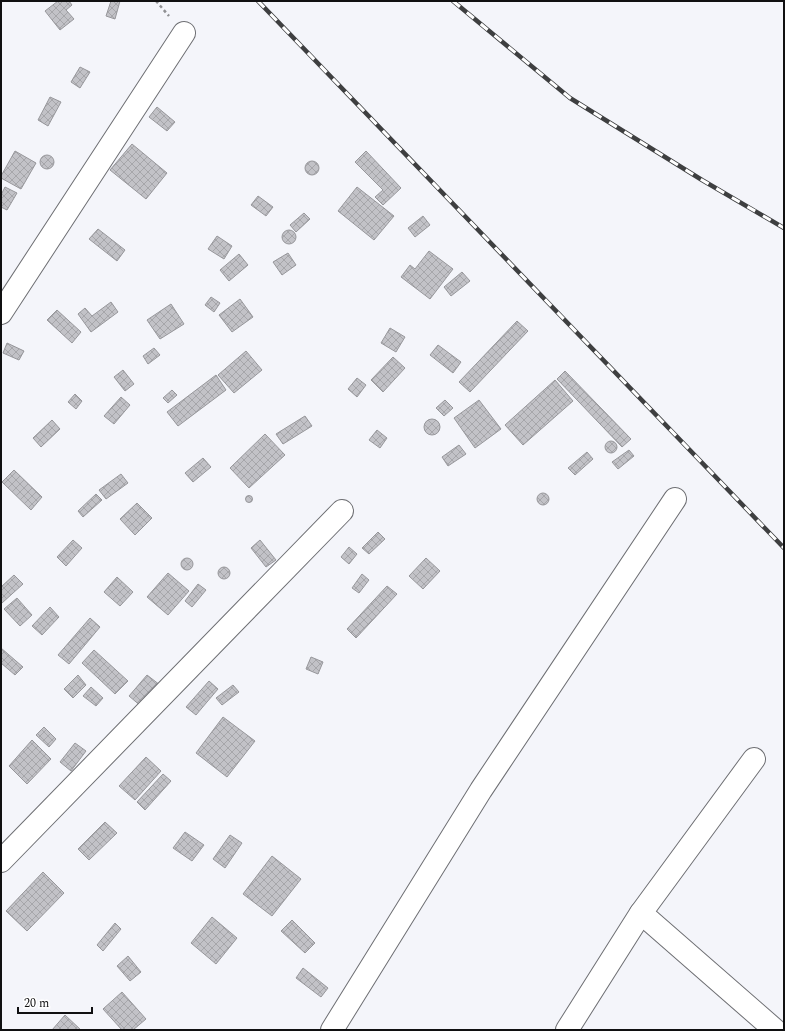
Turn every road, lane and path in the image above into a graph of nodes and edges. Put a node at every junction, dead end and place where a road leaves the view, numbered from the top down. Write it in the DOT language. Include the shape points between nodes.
graph roads {
  1 [pos="184,33"];
  2 [pos="1,313"];
  3 [pos="675,499"];
  4 [pos="342,511"];
  5 [pos="754,759"];
  6 [pos="1,861"];
  7 [pos="641,913"];
  8 [pos="332,1030"];
  9 [pos="567,1030"];
  10 [pos="775,1030"];
  1 -- 2 [label="street"];
  3 -- 8 [label="street" via="481,790"];
  4 -- 6 [label="street"];
  5 -- 7 [label="street"];
  7 -- 9 [label="street"];
  7 -- 10 [label="street"];
}
